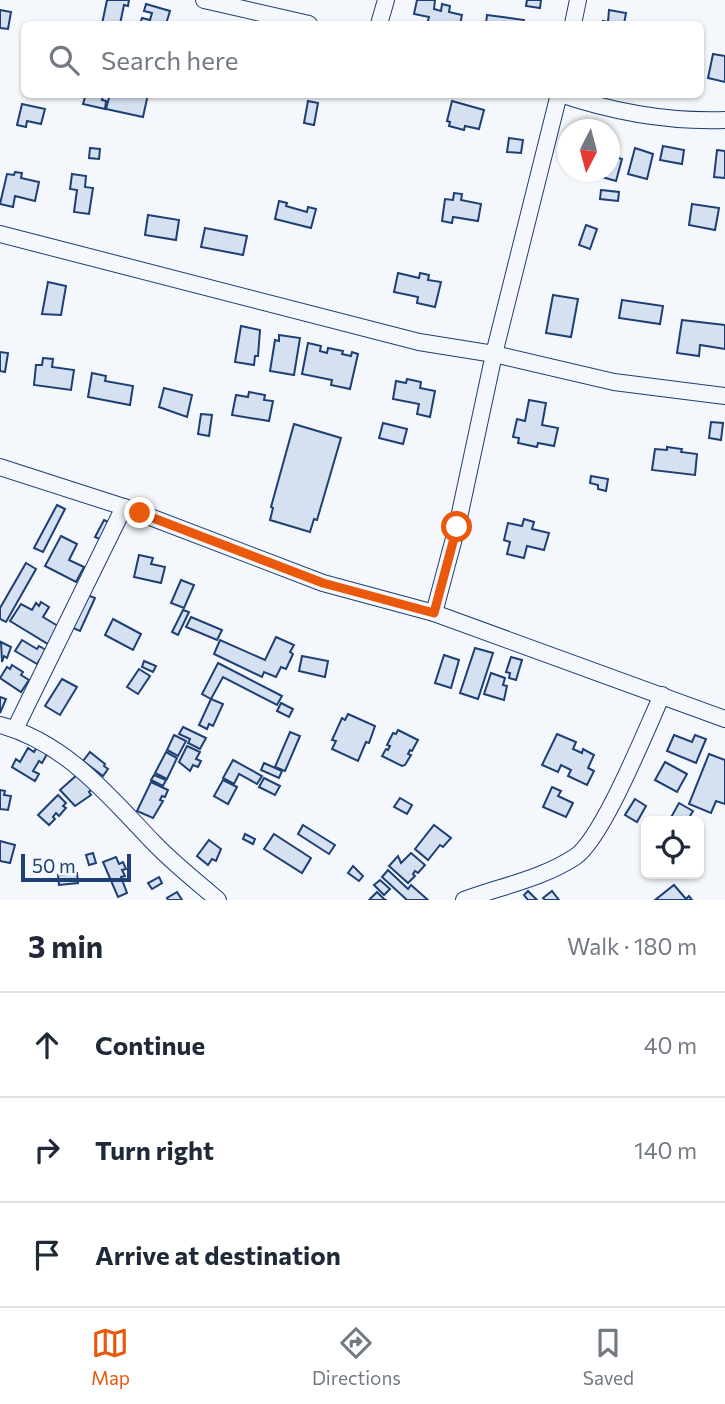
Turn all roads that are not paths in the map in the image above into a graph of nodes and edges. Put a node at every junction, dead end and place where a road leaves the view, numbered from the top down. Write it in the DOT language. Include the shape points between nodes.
graph roads {
  1 [pos="204,0"];
  2 [pos="386,0"];
  3 [pos="578,0"];
  4 [pos="296,21"];
  5 [pos="380,21"];
  6 [pos="574,21"];
  7 [pos="559,98"];
  8 [pos="575,98"];
  9 [pos="725,120"];
  10 [pos="0,234"];
  11 [pos="494,354"];
  12 [pos="725,396"];
  13 [pos="0,467"];
  14 [pos="124,507"];
  15 [pos="434,613"];
  16 [pos="662,695"];
  17 [pos="725,719"];
  18 [pos="7,727"];
  19 [pos="218,900"];
  20 [pos="464,900"];
  1 -- 4 [label="street"];
  2 -- 5 [label="street"];
  3 -- 6 [label="street"];
  7 -- 11 [label="street"];
  8 -- 9 [label="street" via="635,114"];
  10 -- 11 [label="street" via="419,342"];
  11 -- 12 [label="street" via="614,382"];
  11 -- 15 [label="street"];
  13 -- 14 [label="street"];
  14 -- 15 [label="street" via="323,583"];
  14 -- 18 [label="street"];
  15 -- 16 [label="street"];
  16 -- 17 [label="street"];
  16 -- 20 [label="street" via="607,812 578,855 530,880"];
  18 -- 19 [label="street" via="64,754"];
}
